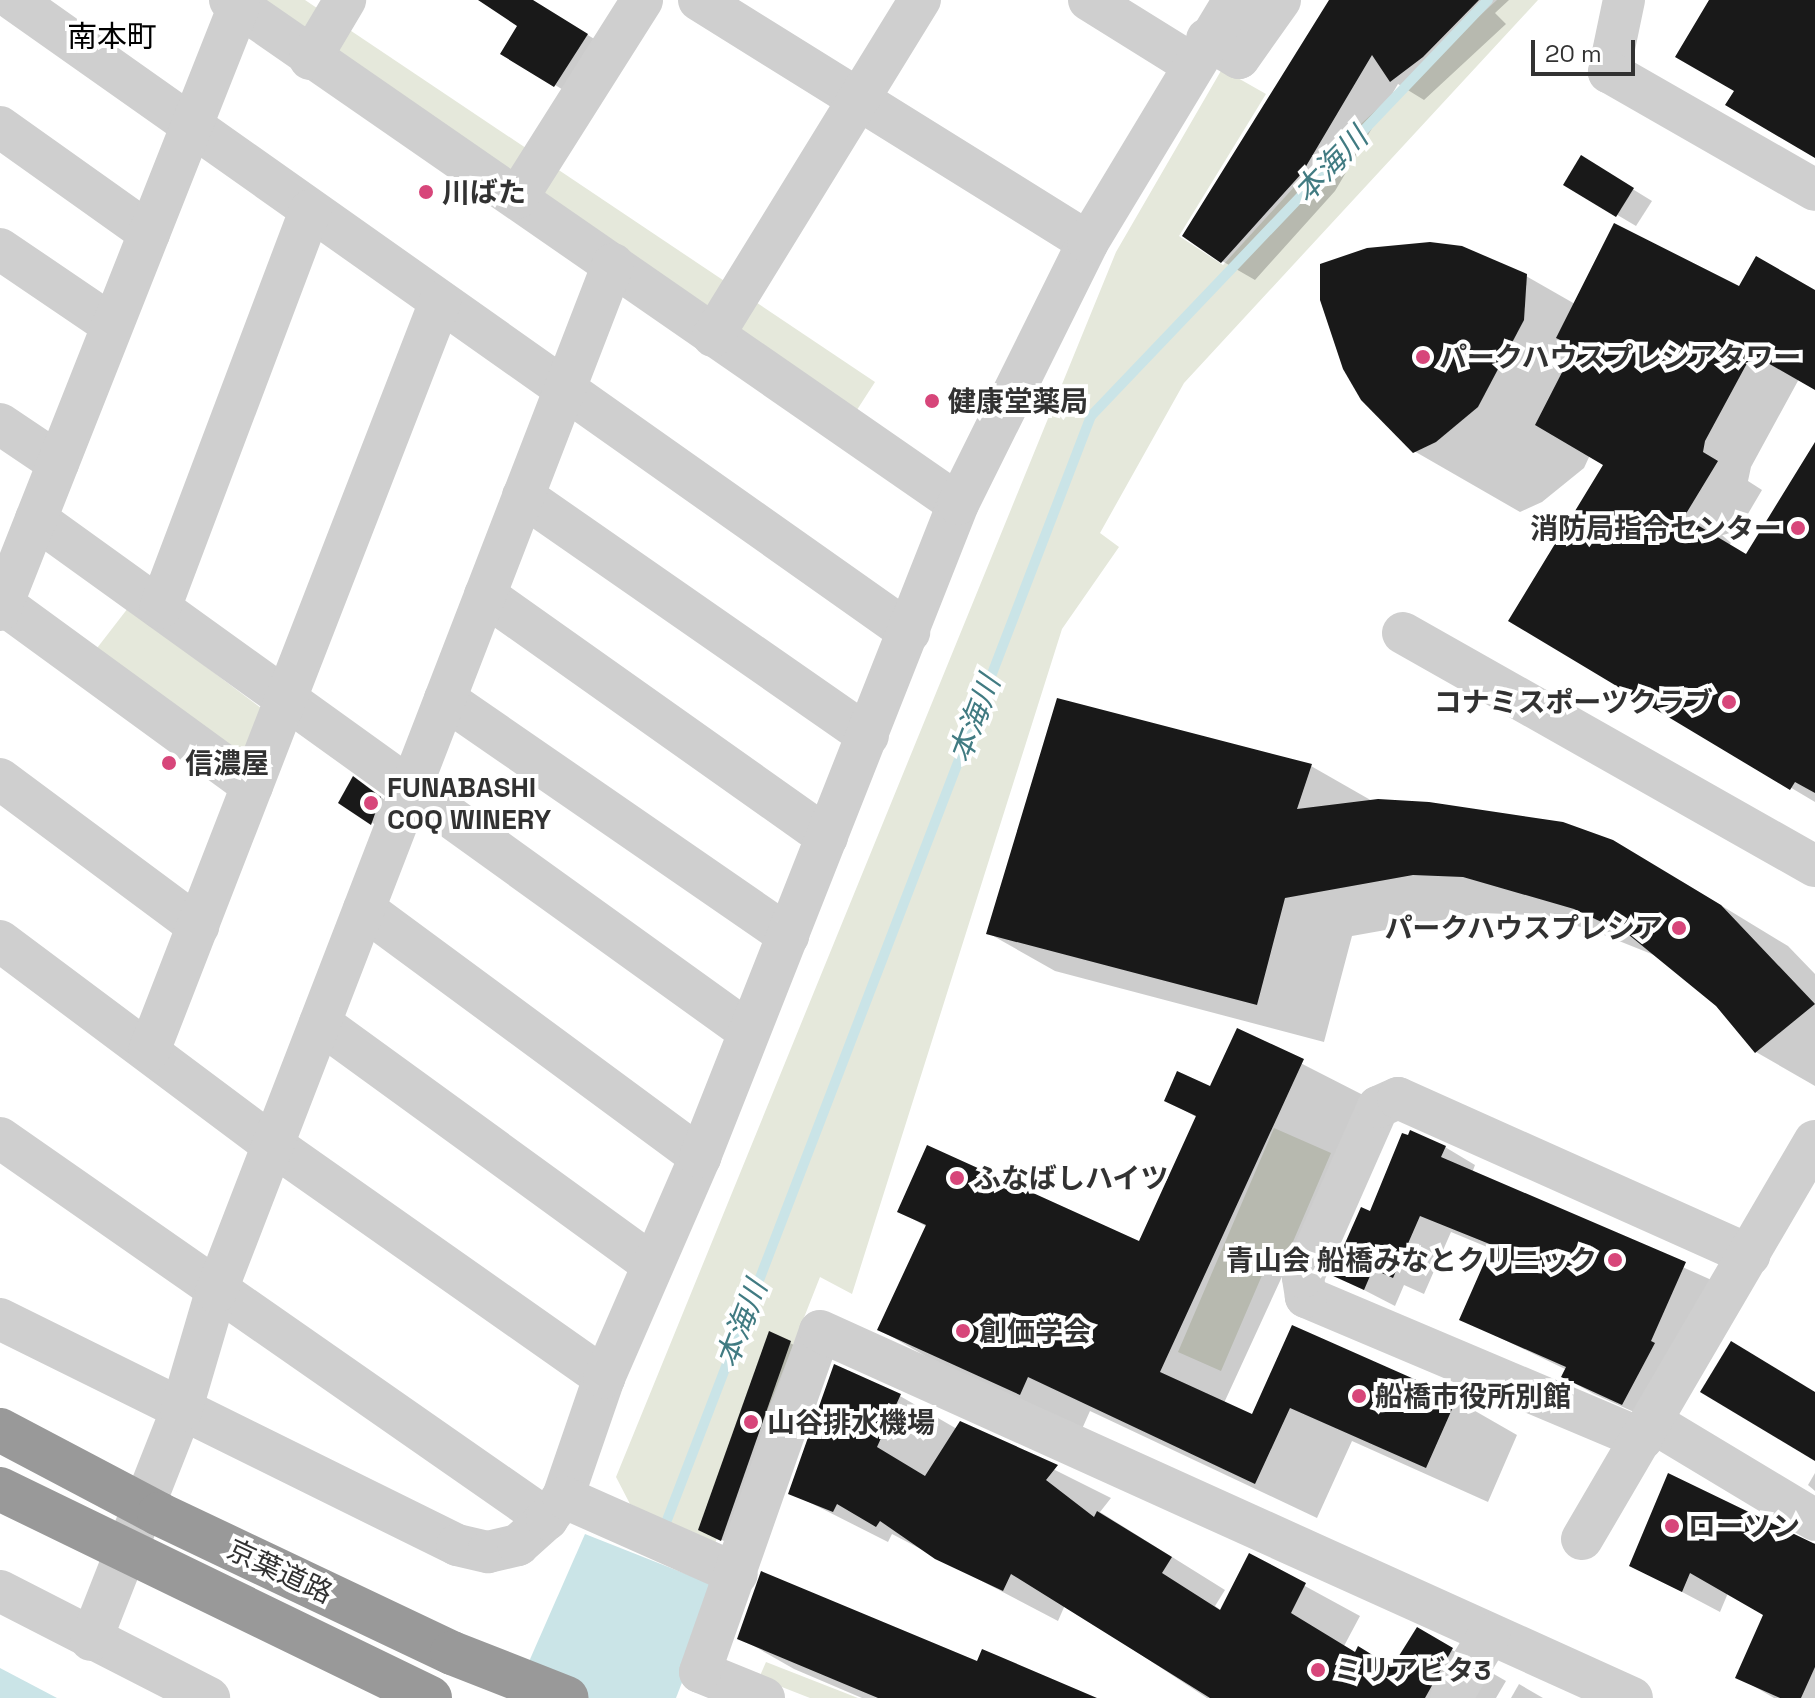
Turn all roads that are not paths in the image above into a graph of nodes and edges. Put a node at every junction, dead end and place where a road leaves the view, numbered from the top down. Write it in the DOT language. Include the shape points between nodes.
graph roads {
  1 [pos="14,0"];
  2 [pos="345,0"];
  3 [pos="642,0"];
  4 [pos="699,0"];
  5 [pos="920,0"];
  6 [pos="1089,0"];
  7 [pos="1234,0"];
  8 [pos="1280,0"];
  9 [pos="1624,0"];
  10 [pos="234,3"];
  11 [pos="1199,52"];
  12 [pos="310,59"];
  13 [pos="859,97"];
  14 [pos="192,125"];
  15 [pos="0,127"];
  16 [pos="1815,190"];
  17 [pos="517,198"];
  18 [pos="310,210"];
  19 [pos="149,233"];
  20 [pos="1088,242"];
  21 [pos="0,249"];
  22 [pos="613,264"];
  23 [pos="440,302"];
  24 [pos="112,325"];
  25 [pos="713,336"];
  26 [pos="563,392"];
  27 [pos="0,424"];
  28 [pos="58,463"];
  29 [pos="523,496"];
  30 [pos="958,504"];
  31 [pos="36,519"];
  32 [pos="485,595"];
  33 [pos="1,605"];
  34 [pos="160,608"];
  35 [pos="909,632"];
  36 [pos="1403,633"];
  37 [pos="445,699"];
  38 [pos="287,700"];
  39 [pos="868,736"];
  40 [pos="0,779"];
  41 [pos="252,786"];
  42 [pos="409,790"];
  43 [pos="827,837"];
  44 [pos="1815,866"];
  45 [pos="364,909"];
  46 [pos="198,926"];
  47 [pos="788,936"];
  48 [pos="0,941"];
  49 [pos="320,1023"];
  50 [pos="749,1032"];
  51 [pos="149,1051"];
  52 [pos="0,1138"];
  53 [pos="1815,1141"];
  54 [pos="273,1145"];
  55 [pos="700,1157"];
  56 [pos="1749,1255"];
  57 [pos="652,1264"];
  58 [pos="216,1292"];
  59 [pos="0,1319"];
  60 [pos="604,1378"];
  61 [pos="181,1411"];
  62 [pos="0,1430"];
  63 [pos="1647,1431"];
  64 [pos="0,1489"];
  65 [pos="555,1508"];
  66 [pos="1815,1520"];
  67 [pos="1582,1539"];
  68 [pos="737,1574"];
  69 [pos="0,1591"];
  70 [pos="1489,1635"];
  71 [pos="91,1640"];
  72 [pos="209,1698"];
  73 [pos="430,1698"];
  74 [pos="567,1698"];
  75 [pos="764,1698"];
  76 [pos="1451,1698"];
  77 [pos="1632,1698"];
  1 -- 14 [label="street"];
  2 -- 12 [label="street"];
  3 -- 17 [label="street"];
  4 -- 13 [label="street"];
  5 -- 13 [label="street"];
  6 -- 11 [label="street"];
  7 -- 11 [label="street"];
  8 -- 11 [label="street" via="1239,58"];
  9 -- 16 [label="street" via="1609,72"];
  10 -- 12 [label="street"];
  10 -- 14 [label="street"];
  11 -- 20 [label="street"];
  12 -- 17 [label="street"];
  13 -- 20 [label="street"];
  13 -- 25 [label="street"];
  14 -- 18 [label="street"];
  14 -- 19 [label="street"];
  15 -- 19 [label="street"];
  17 -- 22 [label="street"];
  18 -- 23 [label="street"];
  18 -- 34 [label="street"];
  19 -- 24 [label="street"];
  20 -- 30 [label="street"];
  21 -- 24 [label="street"];
  22 -- 25 [label="street"];
  22 -- 26 [label="street"];
  23 -- 26 [label="street"];
  23 -- 38 [label="street"];
  24 -- 28 [label="street"];
  25 -- 30 [label="street"];
  26 -- 29 [label="street"];
  26 -- 35 [label="street"];
  27 -- 28 [label="street"];
  28 -- 31 [label="street"];
  29 -- 32 [label="street"];
  29 -- 39 [label="street"];
  30 -- 35 [label="street"];
  31 -- 33 [label="street"];
  31 -- 34 [label="street"];
  32 -- 37 [label="street"];
  32 -- 43 [label="street"];
  33 -- 41 [label="street"];
  34 -- 38 [label="street"];
  35 -- 39 [label="street"];
  36 -- 44 [label="street"];
  37 -- 42 [label="street"];
  37 -- 47 [label="street"];
  38 -- 41 [label="street"];
  38 -- 42 [label="street"];
  39 -- 43 [label="street"];
  40 -- 46 [label="street"];
  41 -- 46 [label="street"];
  42 -- 45 [label="street"];
  42 -- 50 [label="street"];
  43 -- 47 [label="street"];
  45 -- 49 [label="street"];
  45 -- 55 [label="street"];
  46 -- 51 [label="street"];
  47 -- 50 [label="street"];
  48 -- 51 [label="street"];
  49 -- 54 [label="street"];
  49 -- 57 [label="street"];
  50 -- 55 [label="street"];
  51 -- 54 [label="street"];
  52 -- 58 [label="street"];
  53 -- 56 [label="street"];
  54 -- 58 [label="street"];
  54 -- 60 [label="street"];
  55 -- 57 [label="street"];
  56 -- 63 [label="street"];
  56 -- 63 [label="street" via="1398,1098 1378,1107 1303,1277 1306,1297"];
  57 -- 60 [label="street"];
  58 -- 61 [label="street"];
  58 -- 65 [label="street"];
  59 -- 61 [label="street"];
  60 -- 65 [label="street"];
  61 -- 65 [label="street" via="457,1545 488,1552 518,1545"];
  61 -- 71 [label="street"];
  62 -- 74 [label="highway, 京葉道路, bridge" via="159,1514 452,1653"];
  63 -- 66 [label="street"];
  63 -- 67 [label="street"];
  64 -- 73 [label="highway, 京葉道路, bridge"];
  65 -- 68 [label="street" via="629,1530"];
  68 -- 70 [label="street" via="820,1331"];
  68 -- 75 [label="street" via="700,1672"];
  69 -- 71 [label="street"];
  70 -- 76 [label="street"];
  70 -- 77 [label="street"];
  71 -- 72 [label="street"];
}
